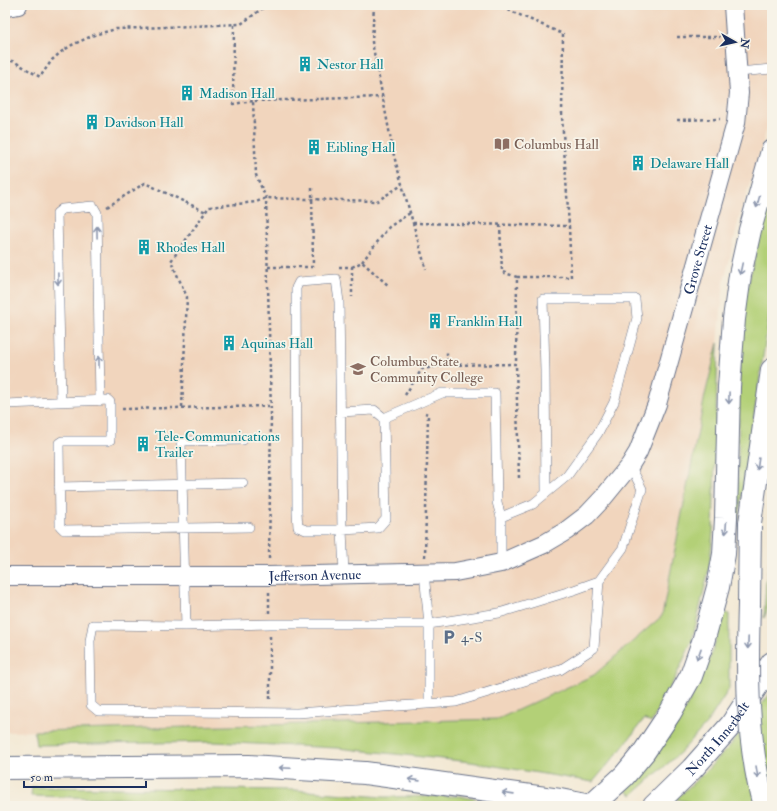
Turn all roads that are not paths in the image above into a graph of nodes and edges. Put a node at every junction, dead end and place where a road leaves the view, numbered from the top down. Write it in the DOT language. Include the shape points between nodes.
graph roads {
  1 [pos="18,5"];
  2 [pos="733,5"];
  3 [pos="5,7"];
  4 [pos="772,67"];
  5 [pos="738,72"];
  6 [pos="772,151"];
  7 [pos="772,370"];
  8 [pos="100,401"];
  9 [pos="61,402"];
  10 [pos="5,404"];
  11 [pos="341,412"];
  12 [pos="384,418"];
  13 [pos="243,440"];
  14 [pos="630,465"];
  15 [pos="772,472"];
  16 [pos="243,482"];
  17 [pos="182,484"];
  18 [pos="59,486"];
  19 [pos="546,492"];
  20 [pos="603,498"];
  21 [pos="501,517"];
  22 [pos="248,527"];
  23 [pos="183,528"];
  24 [pos="342,530"];
  25 [pos="501,563"];
  26 [pos="344,573"];
  27 [pos="424,573"];
  28 [pos="5,576"];
  29 [pos="186,576"];
  30 [pos="599,581"];
  31 [pos="749,604"];
  32 [pos="429,624"];
  33 [pos="186,626"];
  34 [pos="772,663"];
  35 [pos="429,703"];
  36 [pos="5,768"];
  37 [pos="591,806"];
  38 [pos="654,806"];
  39 [pos="764,806"];
  1 -- 3 [label="street"];
  2 -- 5 [label="street, Grove Street"];
  4 -- 5 [label="lane"];
  5 -- 14 [label="street, Grove Street" via="736,123 657,404 638,452"];
  6 -- 37 [label="highway, one-way" via="750,230 736,304 729,387 724,554 718,588 691,676 670,713 624,776"];
  7 -- 31 [label="highway, one-way" via="750,523"];
  8 -- 9 [label="lane"];
  8 -- 9 [label="lane, one-way" via="97,213 93,206 62,209 57,213"];
  8 -- 18 [label="lane" via="110,402 110,440 59,443"];
  9 -- 10 [label="lane"];
  11 -- 12 [label="lane" via="374,410"];
  11 -- 24 [label="lane"];
  11 -- 24 [label="lane" via="340,302 336,279 299,282 296,288 298,527 306,530"];
  12 -- 21 [label="lane" via="442,393 495,393 497,502"];
  12 -- 24 [label="lane" via="386,519 378,528"];
  13 -- 17 [label="lane" via="184,441 181,444"];
  14 -- 20 [label="street, Grove Street"];
  14 -- 30 [label="lane" via="642,489 623,548"];
  15 -- 31 [label="highway"];
  16 -- 17 [label="lane"];
  17 -- 18 [label="lane"];
  17 -- 23 [label="lane"];
  18 -- 23 [label="lane" via="60,526 64,530"];
  19 -- 19 [label="lane" via="576,464 598,433 614,402 637,318 635,299 542,299"];
  19 -- 21 [label="lane" via="533,504"];
  20 -- 25 [label="street, Jefferson Avenue" via="566,531"];
  21 -- 25 [label="lane"];
  22 -- 23 [label="lane"];
  23 -- 29 [label="lane"];
  24 -- 26 [label="lane"];
  25 -- 27 [label="street, Jefferson Avenue" via="455,572"];
  26 -- 27 [label="street, Jefferson Avenue"];
  26 -- 29 [label="street, Jefferson Avenue"];
  27 -- 32 [label="lane"];
  28 -- 29 [label="street, Jefferson Avenue"];
  29 -- 33 [label="lane"];
  30 -- 32 [label="lane" via="499,613"];
  30 -- 35 [label="lane" via="594,648 560,670 456,702"];
  31 -- 39 [label="highway, one-way, bridge" via="747,670 750,732"];
  32 -- 33 [label="lane"];
  32 -- 35 [label="lane"];
  33 -- 35 [label="lane" via="93,625 90,642 91,705 98,711 297,713"];
  34 -- 38 [label="highway, North Innerbelt" via="731,725 692,769"];
  37 -- 36 [label="highway, one-way" via="365,773 250,766"];
}
